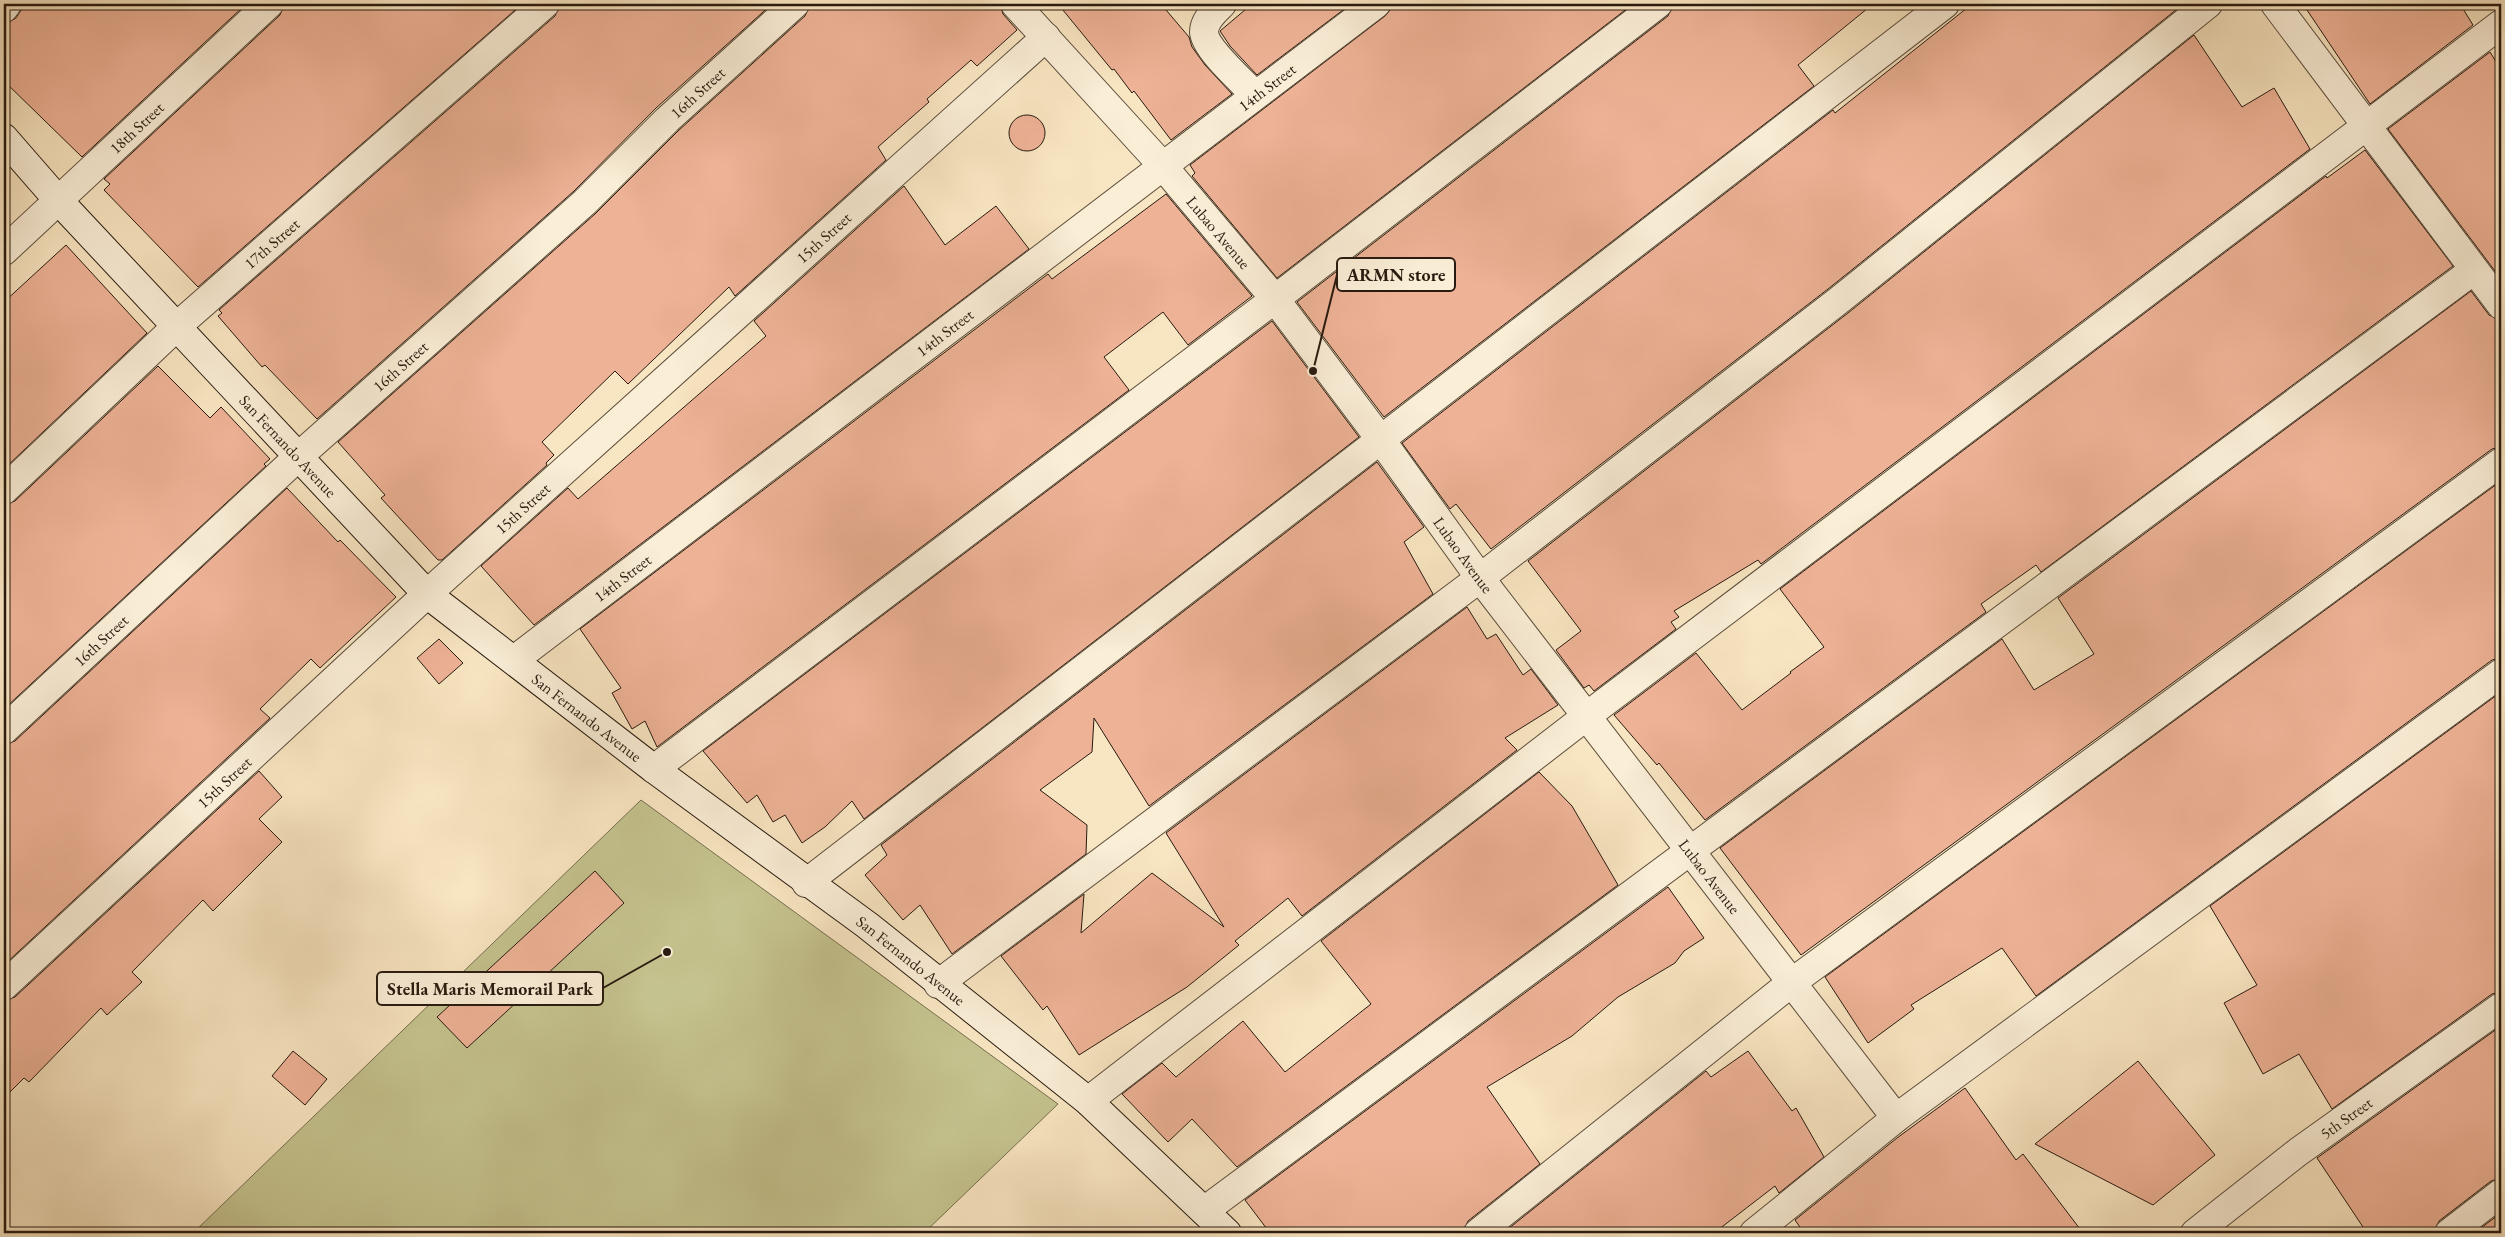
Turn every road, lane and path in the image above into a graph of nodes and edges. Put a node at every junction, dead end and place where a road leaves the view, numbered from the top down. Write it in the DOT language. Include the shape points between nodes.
graph roads {
  1 [pos="7,4"];
  2 [pos="269,4"];
  3 [pos="545,4"];
  4 [pos="795,4"];
  5 [pos="1015,4"];
  6 [pos="1222,4"];
  7 [pos="1376,4"];
  8 [pos="1658,4"];
  9 [pos="1945,4"];
  10 [pos="2208,4"];
  11 [pos="2275,4"];
  12 [pos="2492,4"];
  13 [pos="4,8"];
  14 [pos="2501,16"];
  15 [pos="2501,24"];
  16 [pos="1046,37"];
  17 [pos="1255,95"];
  18 [pos="2369,126"];
  19 [pos="4,138"];
  20 [pos="1162,164"];
  21 [pos="58,200"];
  22 [pos="4,251"];
  23 [pos="2474,270"];
  24 [pos="1275,299"];
  25 [pos="2501,305"];
  26 [pos="176,327"];
  27 [pos="1381,440"];
  28 [pos="299,456"];
  29 [pos="2501,462"];
  30 [pos="4,490"];
  31 [pos="1480,578"];
  32 [pos="427,594"];
  33 [pos="514,660"];
  34 [pos="2501,673"];
  35 [pos="1588,715"];
  36 [pos="4,730"];
  37 [pos="654,769"];
  38 [pos="1691,850"];
  39 [pos="806,883"];
  40 [pos="1791,983"];
  41 [pos="938,984"];
  42 [pos="4,986"];
  43 [pos="2501,1007"];
  44 [pos="1088,1101"];
  45 [pos="1896,1118"];
  46 [pos="2501,1193"];
  47 [pos="1204,1210"];
  48 [pos="1227,1233"];
  49 [pos="1478,1233"];
  50 [pos="1754,1233"];
  51 [pos="2195,1233"];
  52 [pos="2449,1233"];
  1 -- 13 [label="street"];
  2 -- 21 [label="street, 18th Street"];
  3 -- 26 [label="street, 17th Street"];
  4 -- 28 [label="street, 16th Street" via="667,120 585,202"];
  5 -- 16 [label="street, Lubao Avenue"];
  6 -- 17 [label="street" via="1209,16 1204,32 1209,44"];
  7 -- 17 [label="street, 14th Street"];
  8 -- 24 [label="street"];
  9 -- 27 [label="street"];
  10 -- 31 [label="street" via="1838,302"];
  11 -- 18 [label="street"];
  12 -- 14 [label="street"];
  15 -- 18 [label="street"];
  16 -- 20 [label="street, Lubao Avenue"];
  16 -- 32 [label="street, 15th Street"];
  17 -- 20 [label="street, 14th Street"];
  18 -- 23 [label="street"];
  18 -- 35 [label="street"];
  19 -- 21 [label="street, San Fernando Avenue"];
  20 -- 24 [label="street, Lubao Avenue"];
  20 -- 33 [label="street, 14th Street"];
  21 -- 22 [label="street, 18th Street"];
  21 -- 26 [label="street, San Fernando Avenue"];
  23 -- 25 [label="street"];
  23 -- 38 [label="street"];
  24 -- 27 [label="street, Lubao Avenue"];
  24 -- 37 [label="street"];
  26 -- 28 [label="street, San Fernando Avenue"];
  26 -- 30 [label="street, 17th Street"];
  27 -- 31 [label="street, Lubao Avenue"];
  27 -- 39 [label="street"];
  28 -- 32 [label="street, San Fernando Avenue"];
  28 -- 36 [label="street, 16th Street"];
  29 -- 40 [label="street"];
  31 -- 35 [label="street, Lubao Avenue"];
  31 -- 41 [label="street"];
  32 -- 33 [label="street, San Fernando Avenue"];
  32 -- 42 [label="street, 15th Street"];
  33 -- 37 [label="street, San Fernando Avenue"];
  34 -- 45 [label="street"];
  35 -- 38 [label="street, Lubao Avenue"];
  35 -- 44 [label="street"];
  37 -- 39 [label="street, San Fernando Avenue"];
  38 -- 40 [label="street, Lubao Avenue"];
  38 -- 47 [label="street"];
  39 -- 41 [label="street, San Fernando Avenue" via="867,925"];
  40 -- 45 [label="street, Lubao Avenue"];
  40 -- 49 [label="street"];
  41 -- 44 [label="street, San Fernando Avenue"];
  43 -- 51 [label="street, 5th Street" via="2298,1152"];
  44 -- 47 [label="street, San Fernando Avenue"];
  45 -- 50 [label="street"];
  46 -- 52 [label="street"];
  47 -- 48 [label="street, San Fernando Avenue"];
}
